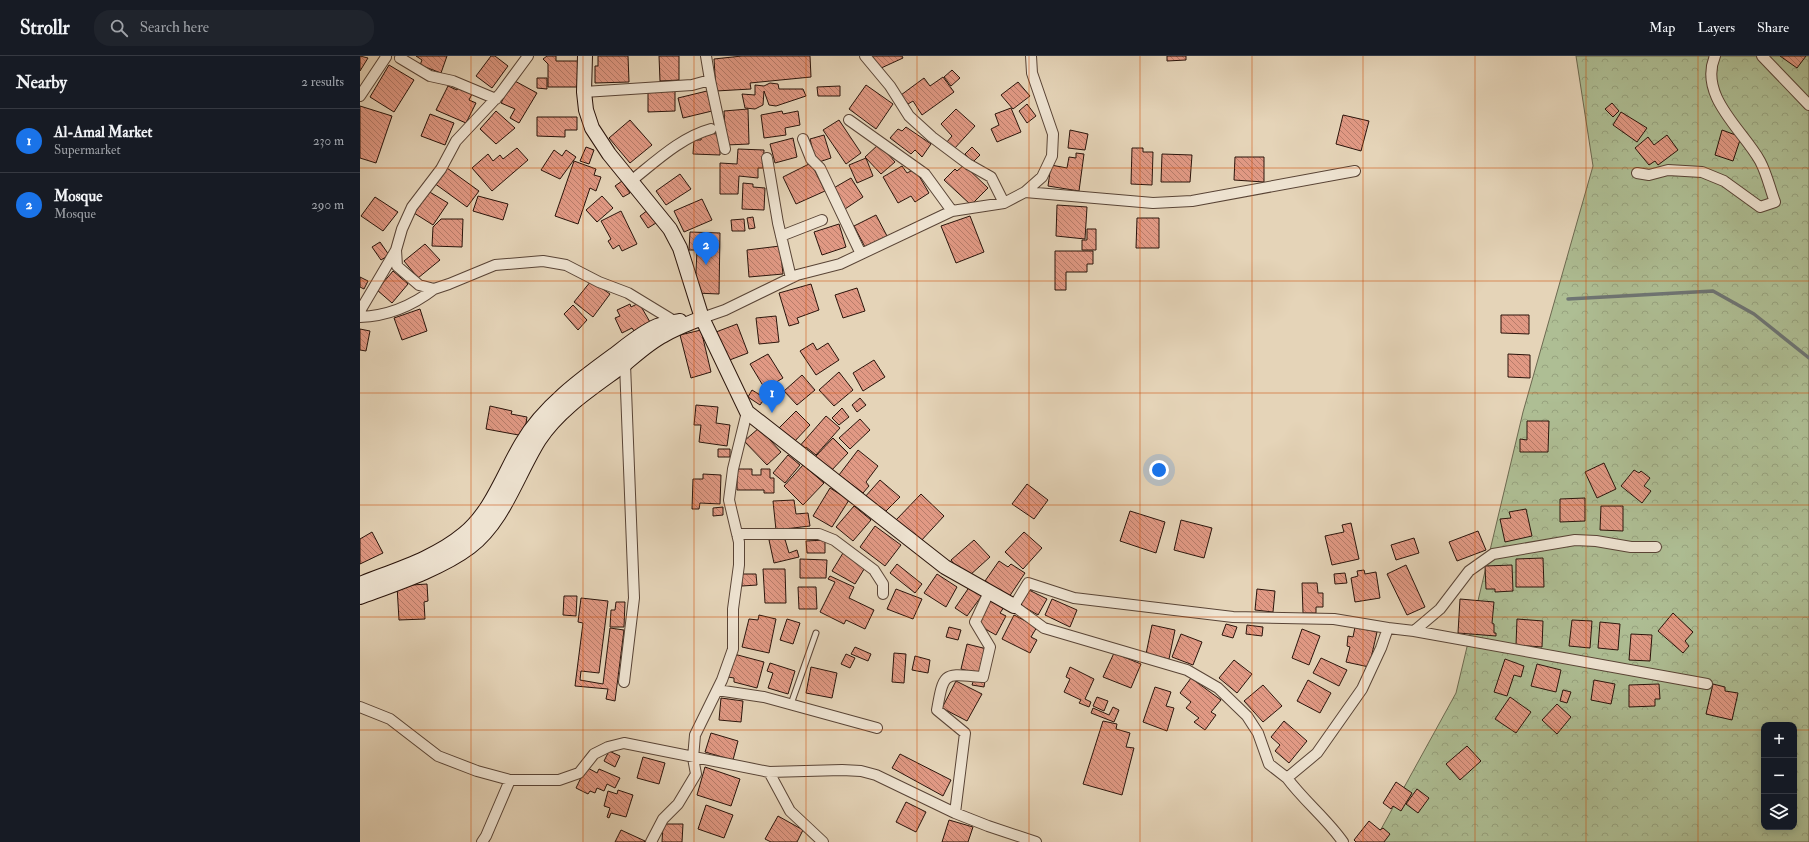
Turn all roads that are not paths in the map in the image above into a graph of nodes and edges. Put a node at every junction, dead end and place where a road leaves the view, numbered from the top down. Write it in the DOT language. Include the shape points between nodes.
graph roads {
  1 [pos="528,56"];
  2 [pos="585,56"];
  3 [pos="706,56"];
  4 [pos="865,56"];
  5 [pos="1031,56"];
  6 [pos="1714,56"];
  7 [pos="1762,56"];
  8 [pos="382,57"];
  9 [pos="400,57"];
  10 [pos="710,80"];
  11 [pos="584,92"];
  12 [pos="360,96"];
  13 [pos="496,99"];
  14 [pos="1809,105"];
  15 [pos="849,120"];
  16 [pos="711,129"];
  17 [pos="803,139"];
  18 [pos="725,149"];
  19 [pos="767,158"];
  20 [pos="1355,171"];
  21 [pos="1637,173"];
  22 [pos="631,181"];
  23 [pos="1025,192"];
  24 [pos="1004,203"];
  25 [pos="952,211"];
  26 [pos="822,220"];
  27 [pos="781,236"];
  28 [pos="396,250"];
  29 [pos="861,254"];
  30 [pos="791,278"];
  31 [pos="434,289"];
  32 [pos="360,311"];
  33 [pos="360,317"];
  34 [pos="702,318"];
  35 [pos="674,321"];
  36 [pos="620,358"];
  37 [pos="747,412"];
  38 [pos="737,534"];
  39 [pos="1656,547"];
  40 [pos="360,584"];
  41 [pos="989,592"];
  42 [pos="883,594"];
  43 [pos="360,597"];
  44 [pos="1014,606"];
  45 [pos="1388,628"];
  46 [pos="1414,631"];
  47 [pos="816,633"];
  48 [pos="624,682"];
  49 [pos="1707,684"];
  50 [pos="717,690"];
  51 [pos="791,704"];
  52 [pos="360,707"];
  53 [pos="877,728"];
  54 [pos="693,758"];
  55 [pos="769,772"];
  56 [pos="1287,778"];
  57 [pos="510,780"];
  58 [pos="955,813"];
  59 [pos="482,842"];
  60 [pos="651,842"];
  61 [pos="823,842"];
  62 [pos="1036,842"];
  63 [pos="1343,842"];
  1 -- 13 [label="street"];
  2 -- 11 [label="street"];
  3 -- 10 [label="street"];
  4 -- 24 [label="street" via="890,86 909,116 968,164 991,177"];
  5 -- 23 [label="street" via="1032,73 1053,134 1052,156 1042,177"];
  6 -- 21 [label="street" via="1710,66 1718,98 1734,126 1761,163 1775,202 1760,207 1724,181 1702,172 1668,170 1649,175"];
  7 -- 14 [label="street"];
  8 -- 9 [label="street"];
  8 -- 12 [label="street"];
  9 -- 13 [label="street" via="430,76 453,81"];
  10 -- 11 [label="street" via="692,85"];
  10 -- 18 [label="street"];
  11 -- 22 [label="street" via="592,128"];
  13 -- 28 [label="street" via="456,141 441,169 412,207"];
  15 -- 25 [label="street" via="925,174"];
  16 -- 22 [label="street" via="699,132 675,147"];
  17 -- 29 [label="street" via="811,159 820,168"];
  19 -- 27 [label="street"];
  20 -- 23 [label="street" via="1192,201 1153,203"];
  22 -- 34 [label="street" via="673,235 680,248"];
  23 -- 24 [label="street"];
  24 -- 25 [label="street"];
  25 -- 29 [label="street"];
  26 -- 27 [label="street"];
  27 -- 30 [label="street"];
  28 -- 31 [label="street" via="398,266 407,276 419,286"];
  28 -- 32 [label="street"];
  29 -- 30 [label="street" via="840,264"];
  30 -- 34 [label="street" via="725,310"];
  31 -- 33 [label="street" via="418,301 404,307 373,317"];
  31 -- 35 [label="street" via="495,264 543,261 559,263 628,293"];
  34 -- 35 [label="street"];
  34 -- 36 [label="street"];
  34 -- 37 [label="street"];
  35 -- 36 [label="street" via="656,326"];
  36 -- 40 [label="street" via="586,375 540,419 523,441 480,519 464,534 438,551"];
  36 -- 43 [label="street" via="564,411 541,438 489,529 470,547 412,577"];
  36 -- 48 [label="street" via="634,598"];
  37 -- 38 [label="street" via="733,469 729,500"];
  37 -- 41 [label="street" via="945,567"];
  38 -- 42 [label="street" via="819,534 834,540 874,570 883,584"];
  38 -- 50 [label="street" via="739,564 733,609 732,649"];
  39 -- 46 [label="street" via="1631,547 1596,540 1576,540 1493,554 1469,571 1440,609"];
  41 -- 44 [label="street"];
  41 -- 58 [label="street" via="974,622 990,647 983,676 955,674 947,678 942,685 938,710 965,733"];
  44 -- 45 [label="street" via="1028,583 1074,598 1233,617 1334,619"];
  44 -- 56 [label="street" via="1044,628 1187,670 1218,688 1247,716 1258,733 1269,764"];
  45 -- 46 [label="street"];
  45 -- 56 [label="street" via="1362,689 1317,753"];
  46 -- 49 [label="street"];
  47 -- 51 [label="lane"];
  50 -- 51 [label="street" via="764,696"];
  50 -- 54 [label="street" via="695,735"];
  51 -- 53 [label="street"];
  52 -- 57 [label="street" via="390,719 438,756"];
  54 -- 55 [label="street"];
  54 -- 57 [label="street" via="624,743 594,754 579,773 559,780"];
  54 -- 60 [label="street" via="696,774 678,804 663,819"];
  55 -- 58 [label="street" via="861,771 876,775"];
  55 -- 61 [label="street" via="790,811"];
  56 -- 63 [label="street"];
  57 -- 59 [label="street"];
  58 -- 62 [label="street"];
}
